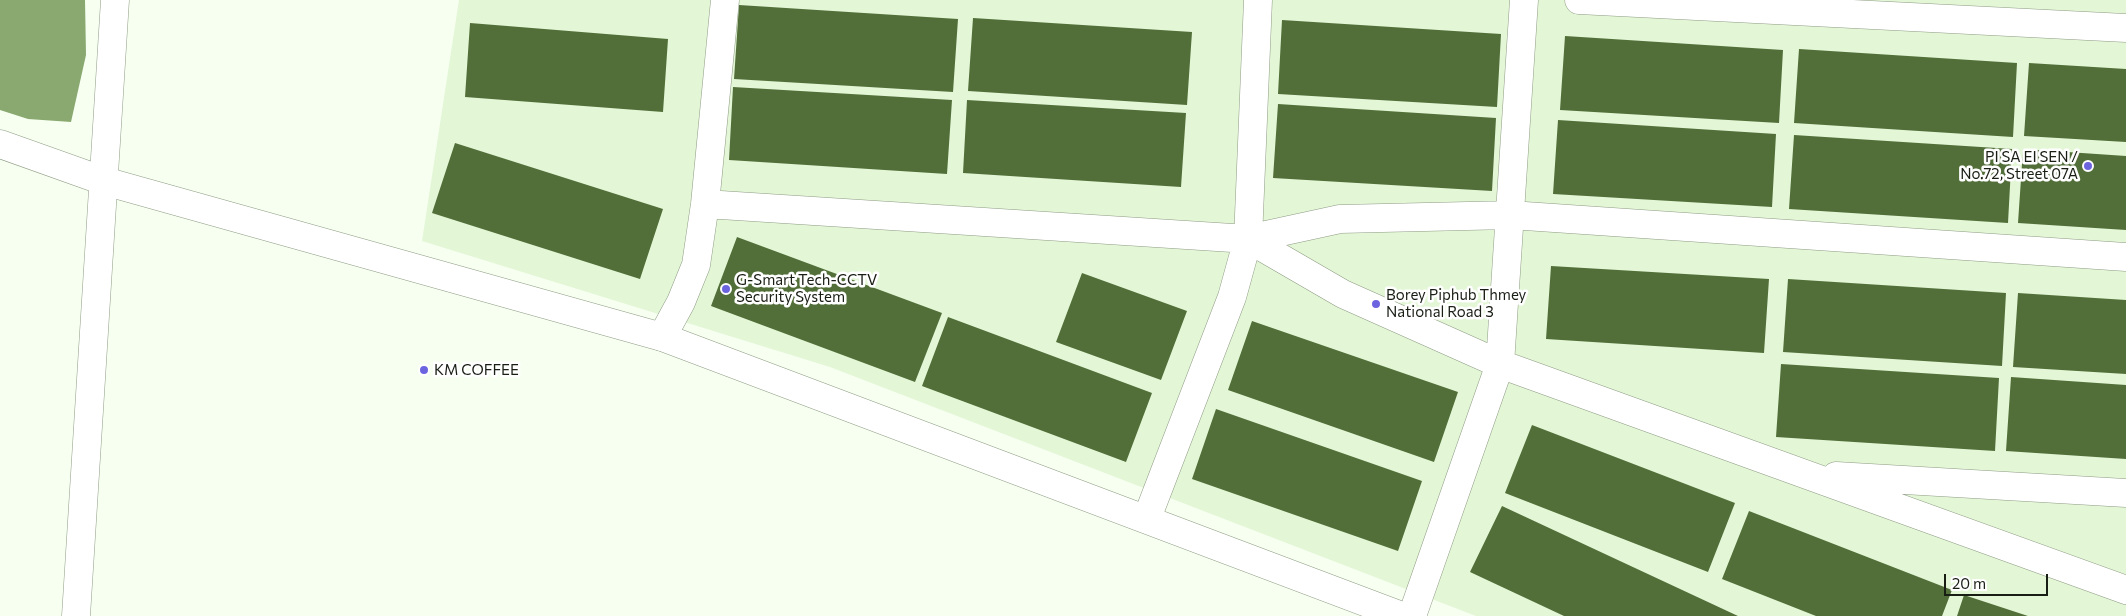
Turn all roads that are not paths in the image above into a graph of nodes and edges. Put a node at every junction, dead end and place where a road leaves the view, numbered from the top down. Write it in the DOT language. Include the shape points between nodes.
graph roads {
  1 [pos="115,0"];
  2 [pos="725,0"];
  3 [pos="1258,0"];
  4 [pos="1524,0"];
  5 [pos="1579,0"];
  6 [pos="2126,28"];
  7 [pos="0,144"];
  8 [pos="104,181"];
  9 [pos="705,204"];
  10 [pos="1510,215"];
  11 [pos="1248,239"];
  12 [pos="2126,257"];
  13 [pos="662,337"];
  14 [pos="1500,364"];
  15 [pos="1805,474"];
  16 [pos="2126,494"];
  17 [pos="1147,518"];
  18 [pos="2126,590"];
  19 [pos="76,616"];
  20 [pos="1402,616"];
  21 [pos="1412,616"];
  1 -- 8 [label="street"];
  2 -- 9 [label="street"];
  3 -- 11 [label="street"];
  4 -- 10 [label="street"];
  5 -- 6 [label="street"];
  7 -- 8 [label="street"];
  8 -- 13 [label="street"];
  8 -- 19 [label="street"];
  9 -- 11 [label="street"];
  9 -- 13 [label="street" via="696,265"];
  10 -- 11 [label="street" via="1340,218"];
  10 -- 12 [label="street"];
  10 -- 14 [label="street"];
  11 -- 14 [label="street" via="1344,294"];
  11 -- 17 [label="street" via="1232,297"];
  13 -- 17 [label="street"];
  14 -- 15 [label="street"];
  14 -- 21 [label="street"];
  15 -- 16 [label="street"];
  15 -- 18 [label="street"];
  17 -- 20 [label="street"];
}
